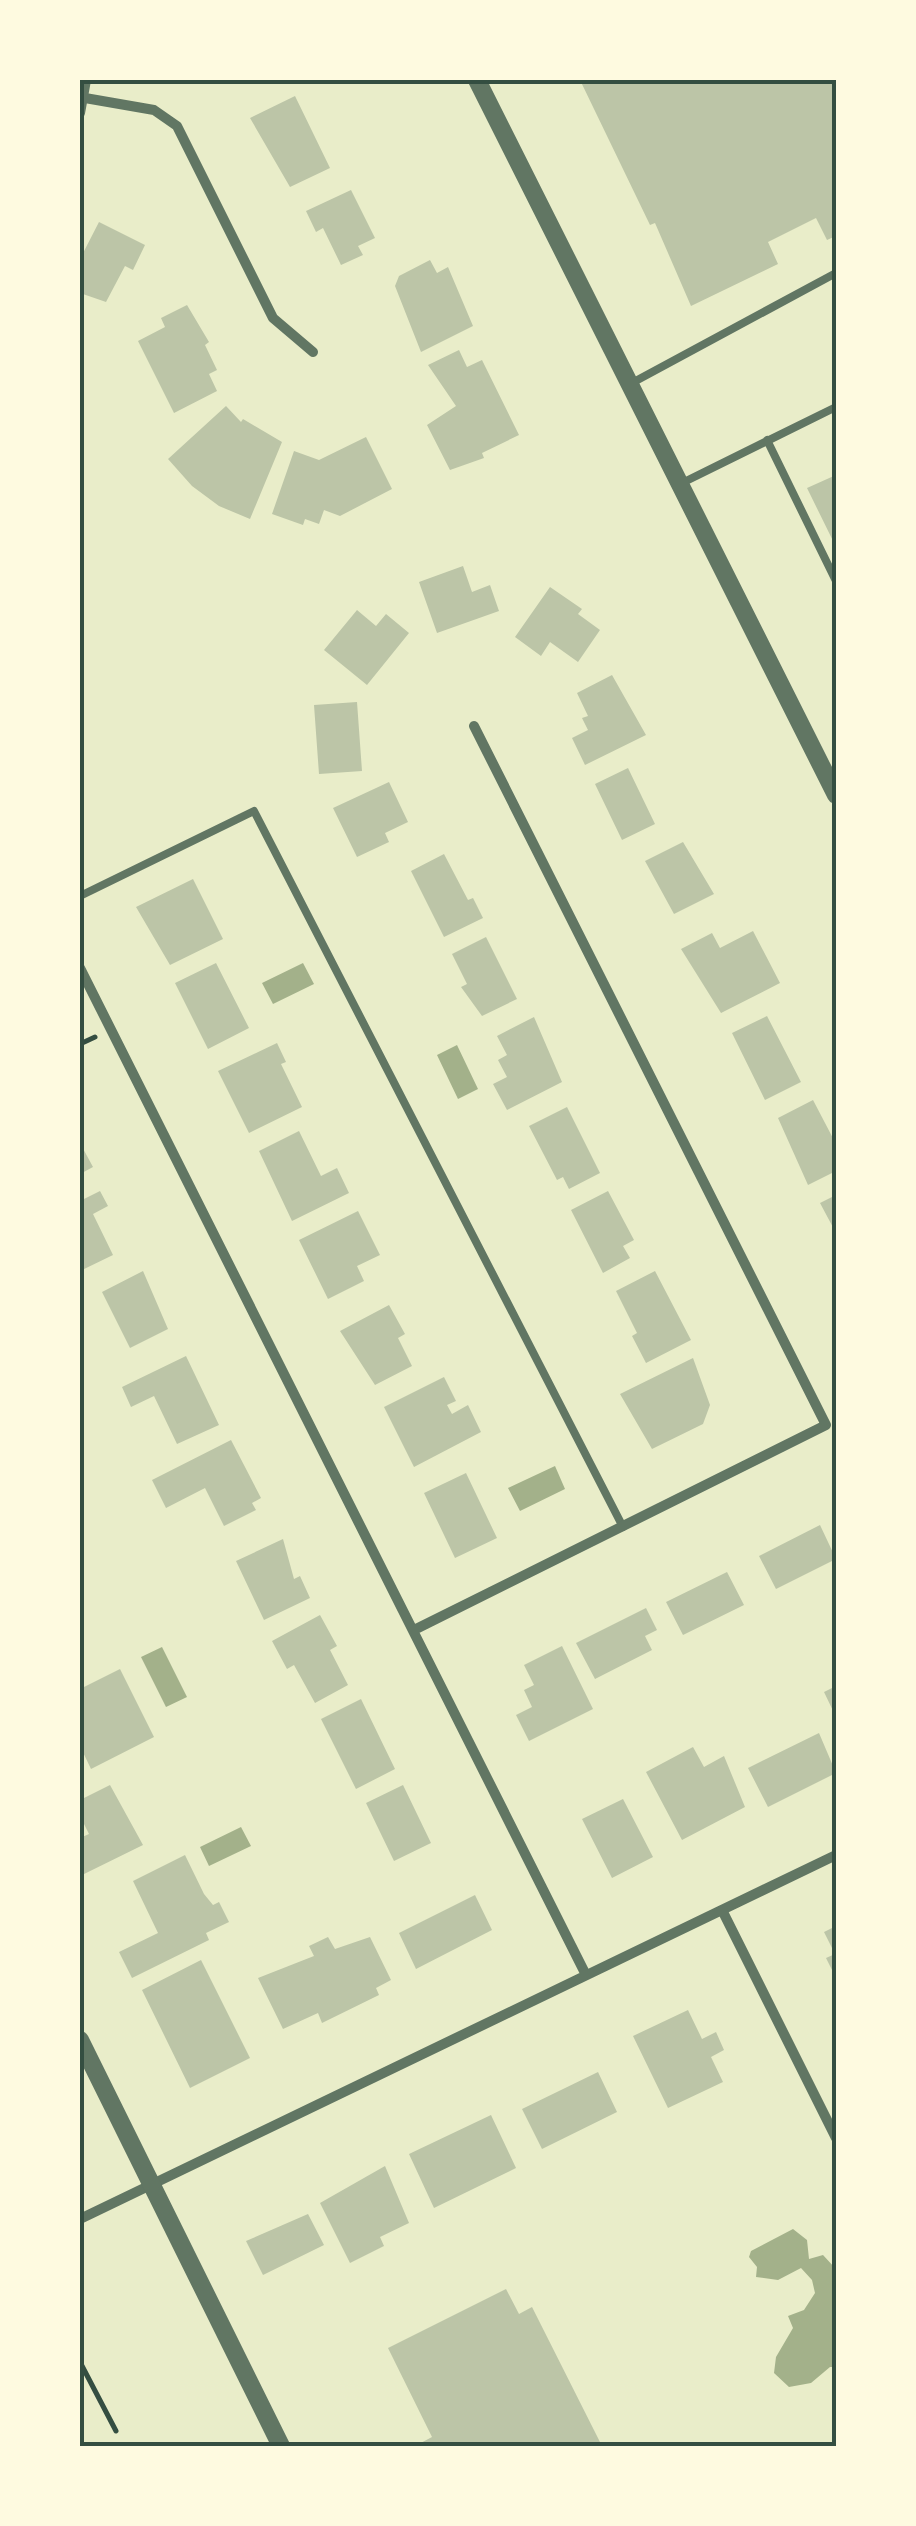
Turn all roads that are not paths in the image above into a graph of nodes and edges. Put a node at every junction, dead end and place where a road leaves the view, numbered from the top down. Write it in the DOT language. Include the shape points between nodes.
graph roads {
  1 [pos="86,80"];
  2 [pos="477,80"];
  3 [pos="85,98"];
  4 [pos="80,114"];
  5 [pos="836,273"];
  6 [pos="313,352"];
  7 [pos="630,384"];
  8 [pos="836,408"];
  9 [pos="767,440"];
  10 [pos="680,484"];
  11 [pos="836,581"];
  12 [pos="474,726"];
  13 [pos="836,795"];
  14 [pos="80,896"];
  15 [pos="80,968"];
  16 [pos="623,1526"];
  17 [pos="414,1630"];
  18 [pos="836,1855"];
  19 [pos="722,1910"];
  20 [pos="586,1974"];
  21 [pos="80,2040"];
  22 [pos="836,2138"];
  23 [pos="151,2184"];
  24 [pos="80,2219"];
  25 [pos="281,2446"];
  1 -- 3 [label="street"];
  2 -- 7 [label="street"];
  3 -- 4 [label="street"];
  3 -- 6 [label="street" via="154,110 177,126 273,318"];
  5 -- 7 [label="lane"];
  7 -- 10 [label="street"];
  8 -- 9 [label="lane"];
  9 -- 10 [label="lane"];
  9 -- 11 [label="lane"];
  10 -- 13 [label="street"];
  12 -- 16 [label="street" via="826,1425"];
  14 -- 16 [label="lane" via="254,811"];
  15 -- 17 [label="street"];
  16 -- 17 [label="street"];
  17 -- 20 [label="street"];
  18 -- 19 [label="street"];
  19 -- 20 [label="street"];
  19 -- 22 [label="street"];
  20 -- 23 [label="street"];
  21 -- 23 [label="street"];
  23 -- 24 [label="street"];
  23 -- 25 [label="street"];
}
